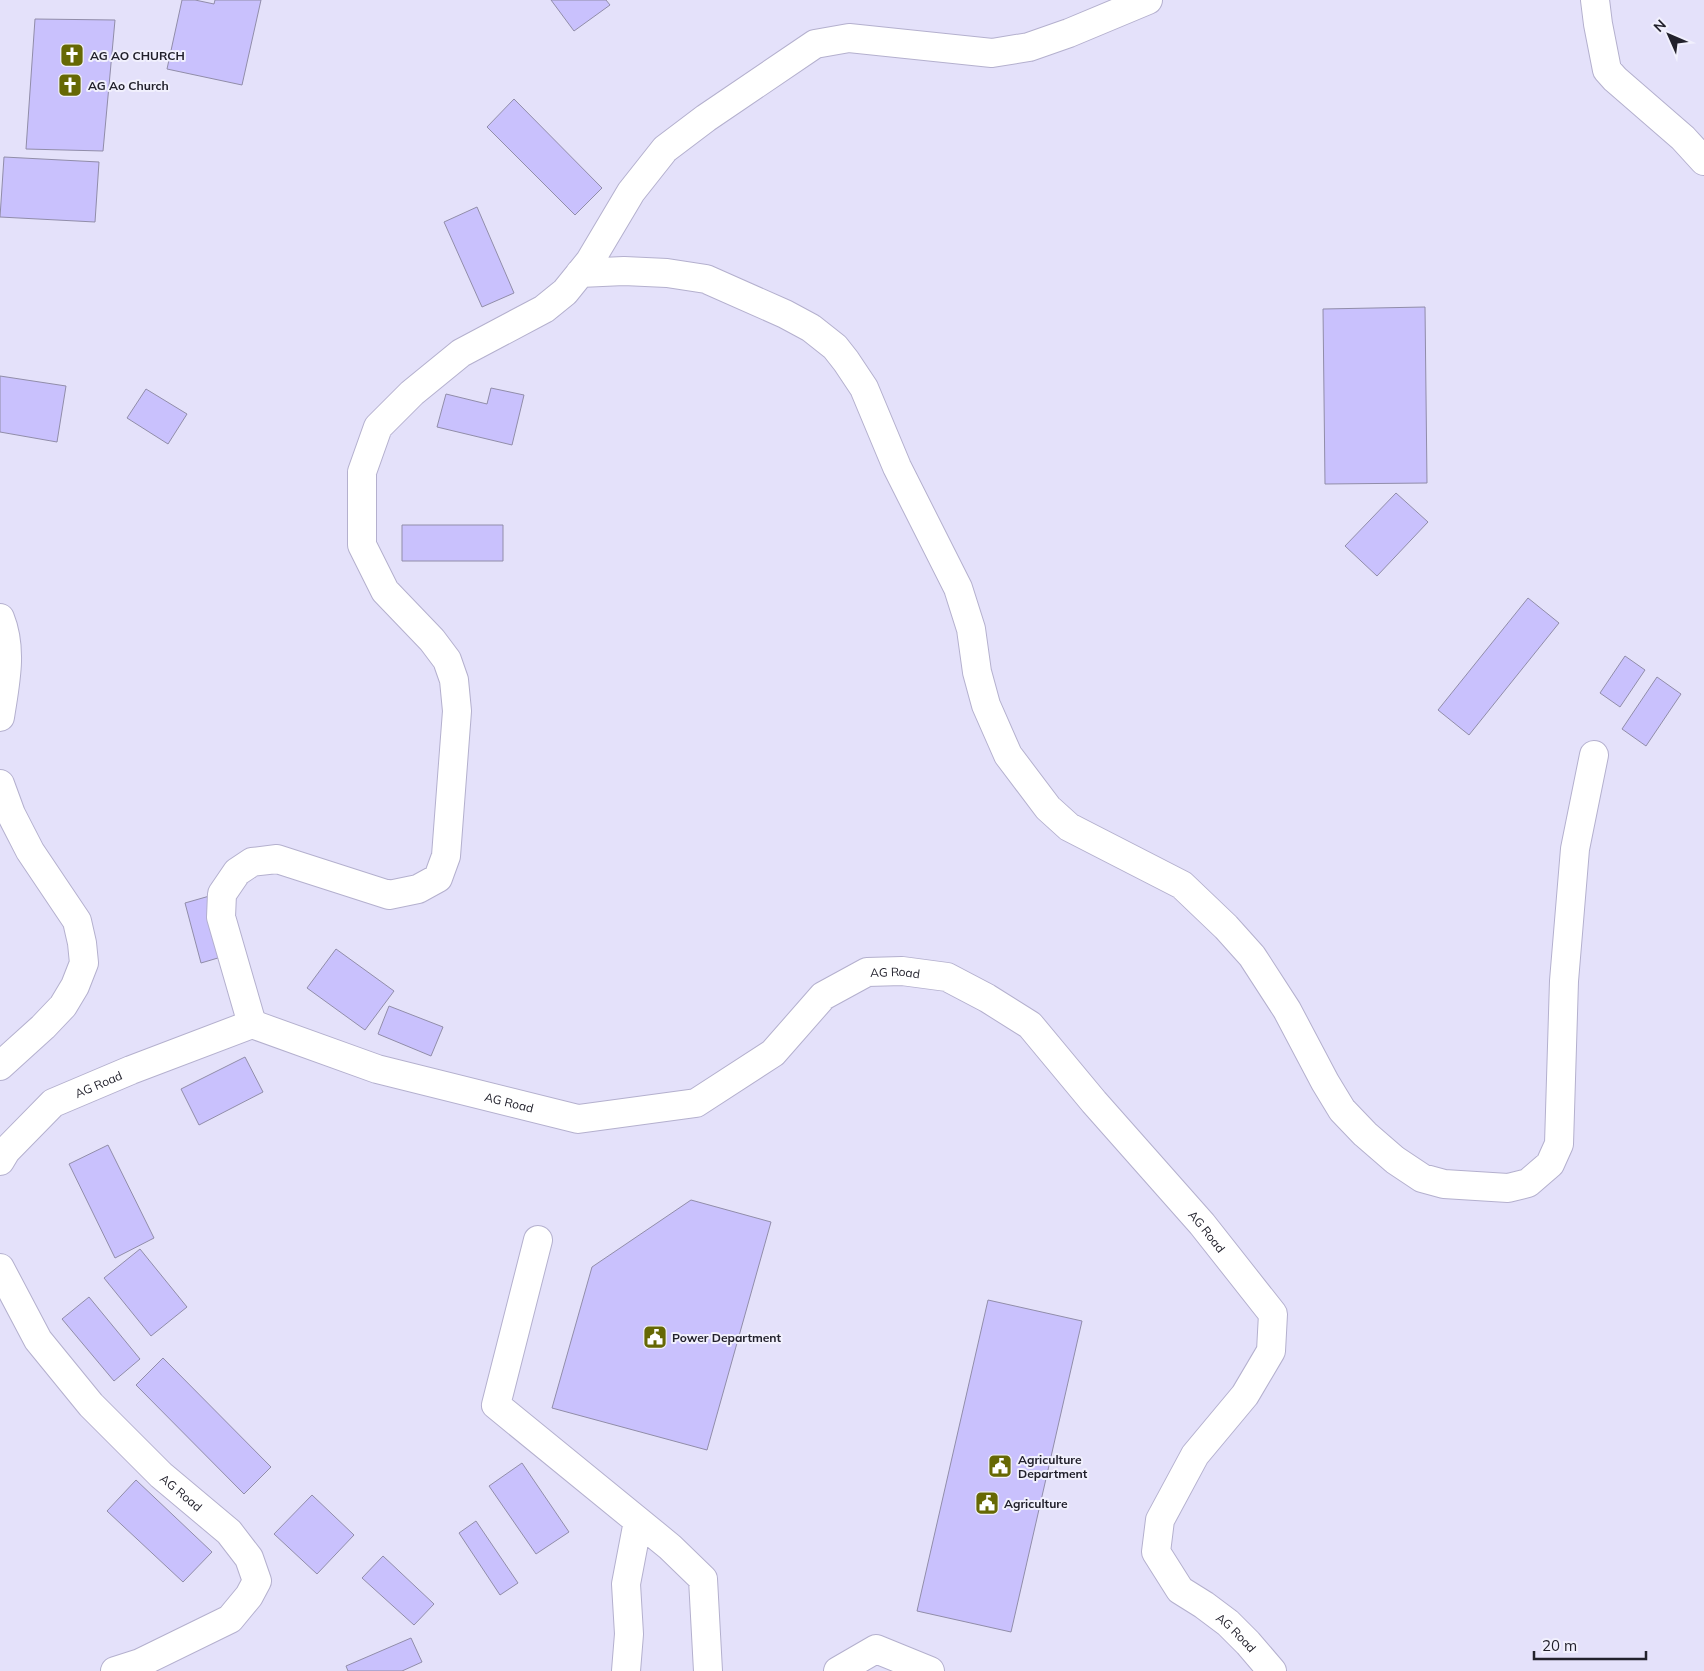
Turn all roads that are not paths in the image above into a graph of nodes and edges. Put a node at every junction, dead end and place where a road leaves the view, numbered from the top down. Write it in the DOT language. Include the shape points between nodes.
graph roads {
  1 [pos="1148,0"];
  2 [pos="1595,0"];
  3 [pos="1704,161"];
  4 [pos="580,274"];
  5 [pos="0,618"];
  6 [pos="0,717"];
  7 [pos="1594,755"];
  8 [pos="0,784"];
  9 [pos="252,1024"];
  10 [pos="0,1066"];
  11 [pos="0,1160"];
  12 [pos="538,1240"];
  13 [pos="0,1268"];
  14 [pos="638,1521"];
  15 [pos="115,1671"];
  16 [pos="626,1671"];
  17 [pos="708,1671"];
  18 [pos="838,1671"];
  19 [pos="930,1671"];
  20 [pos="1272,1671"];
  1 -- 4 [label="street" via="1030,47 992,53 849,38 815,44 665,149 631,192"];
  2 -- 3 [label="street" via="1607,70"];
  4 -- 7 [label="street" via="624,271 706,279 785,314 835,347 864,388 897,467 958,588 971,629 986,705 1008,755 1024,778 1048,808 1070,827 1182,886 1220,921 1252,956 1287,1010 1342,1110 1395,1160 1422,1178 1444,1184 1508,1188 1528,1183 1550,1164 1560,1144 1564,981 1574,858"];
  4 -- 9 [label="street" via="566,292 544,309 461,353 412,393 378,427 362,472 362,545 385,591 432,640 447,660 454,680 457,711 446,856 438,878 418,889 389,895 277,858 252,862 237,872 222,894 221,917"];
  5 -- 6 [label="street" via="8,656"];
  8 -- 10 [label="street" via="30,851 77,921 84,963 62,1006"];
  9 -- 11 [label="street, AG Road" via="53,1103"];
  9 -- 20 [label="street, AG Road" via="377,1069 578,1119 696,1103 773,1053 823,996 867,972 902,971 947,977 1030,1025 1202,1224 1273,1314 1271,1351 1245,1395 1195,1455 1160,1520 1156,1552 1180,1590 1228,1623"];
  12 -- 14 [label="street" via="496,1405"];
  13 -- 15 [label="street, AG Road" via="38,1340 91,1406 161,1475 229,1532 249,1558 257,1581 230,1619 140,1663"];
  14 -- 16 [label="street" via="626,1584 629,1634"];
  14 -- 17 [label="street" via="670,1546 703,1579"];
  18 -- 19 [label="street" via="876,1649"];
}
